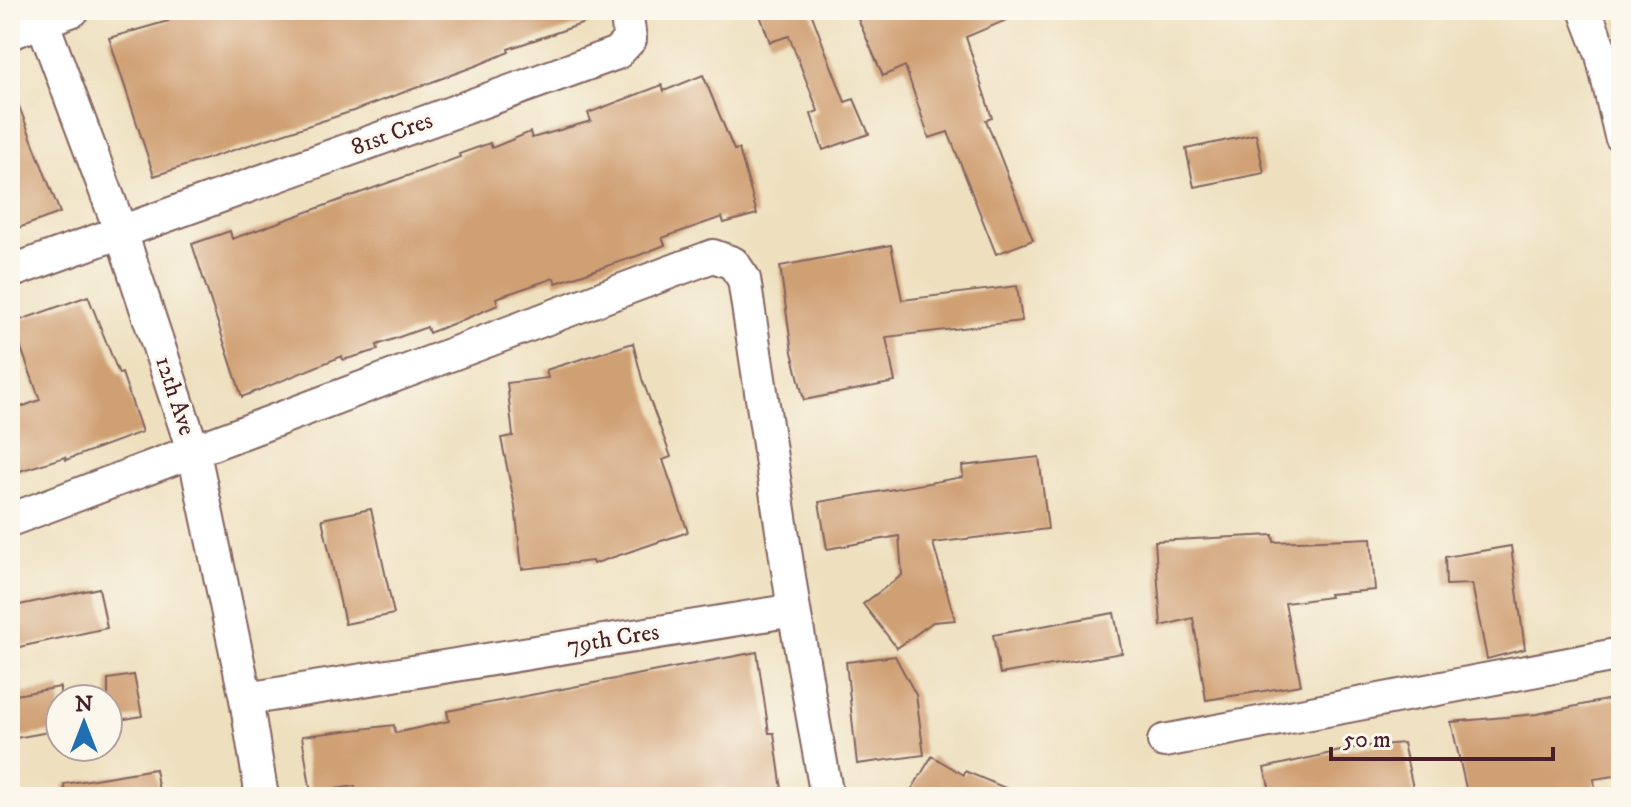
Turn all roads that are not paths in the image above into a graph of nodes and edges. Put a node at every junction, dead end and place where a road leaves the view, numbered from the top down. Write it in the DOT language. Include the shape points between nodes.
graph roads {
  1 [pos="73,10"];
  2 [pos="626,10"];
  3 [pos="1585,10"];
  4 [pos="40,16"];
  5 [pos="10,33"];
  6 [pos="1621,136"];
  7 [pos="121,232"];
  8 [pos="10,272"];
  9 [pos="194,453"];
  10 [pos="10,520"];
  11 [pos="794,610"];
  12 [pos="1621,654"];
  13 [pos="246,699"];
  14 [pos="1164,741"];
  15 [pos="262,797"];
  16 [pos="827,797"];
  1 -- 4 [label="street"];
  2 -- 7 [label="street, 81st Cres" via="630,39 617,53"];
  3 -- 6 [label="street"];
  4 -- 5 [label="street"];
  4 -- 7 [label="street, 12th Ave"];
  7 -- 8 [label="street"];
  7 -- 9 [label="street, 12th Ave"];
  9 -- 10 [label="street"];
  9 -- 11 [label="street" via="713,256 733,263 744,279"];
  9 -- 13 [label="street, 12th Ave"];
  11 -- 13 [label="street, 79th Cres"];
  11 -- 16 [label="street"];
  12 -- 14 [label="street"];
  13 -- 15 [label="street, 12th Ave"];
}
